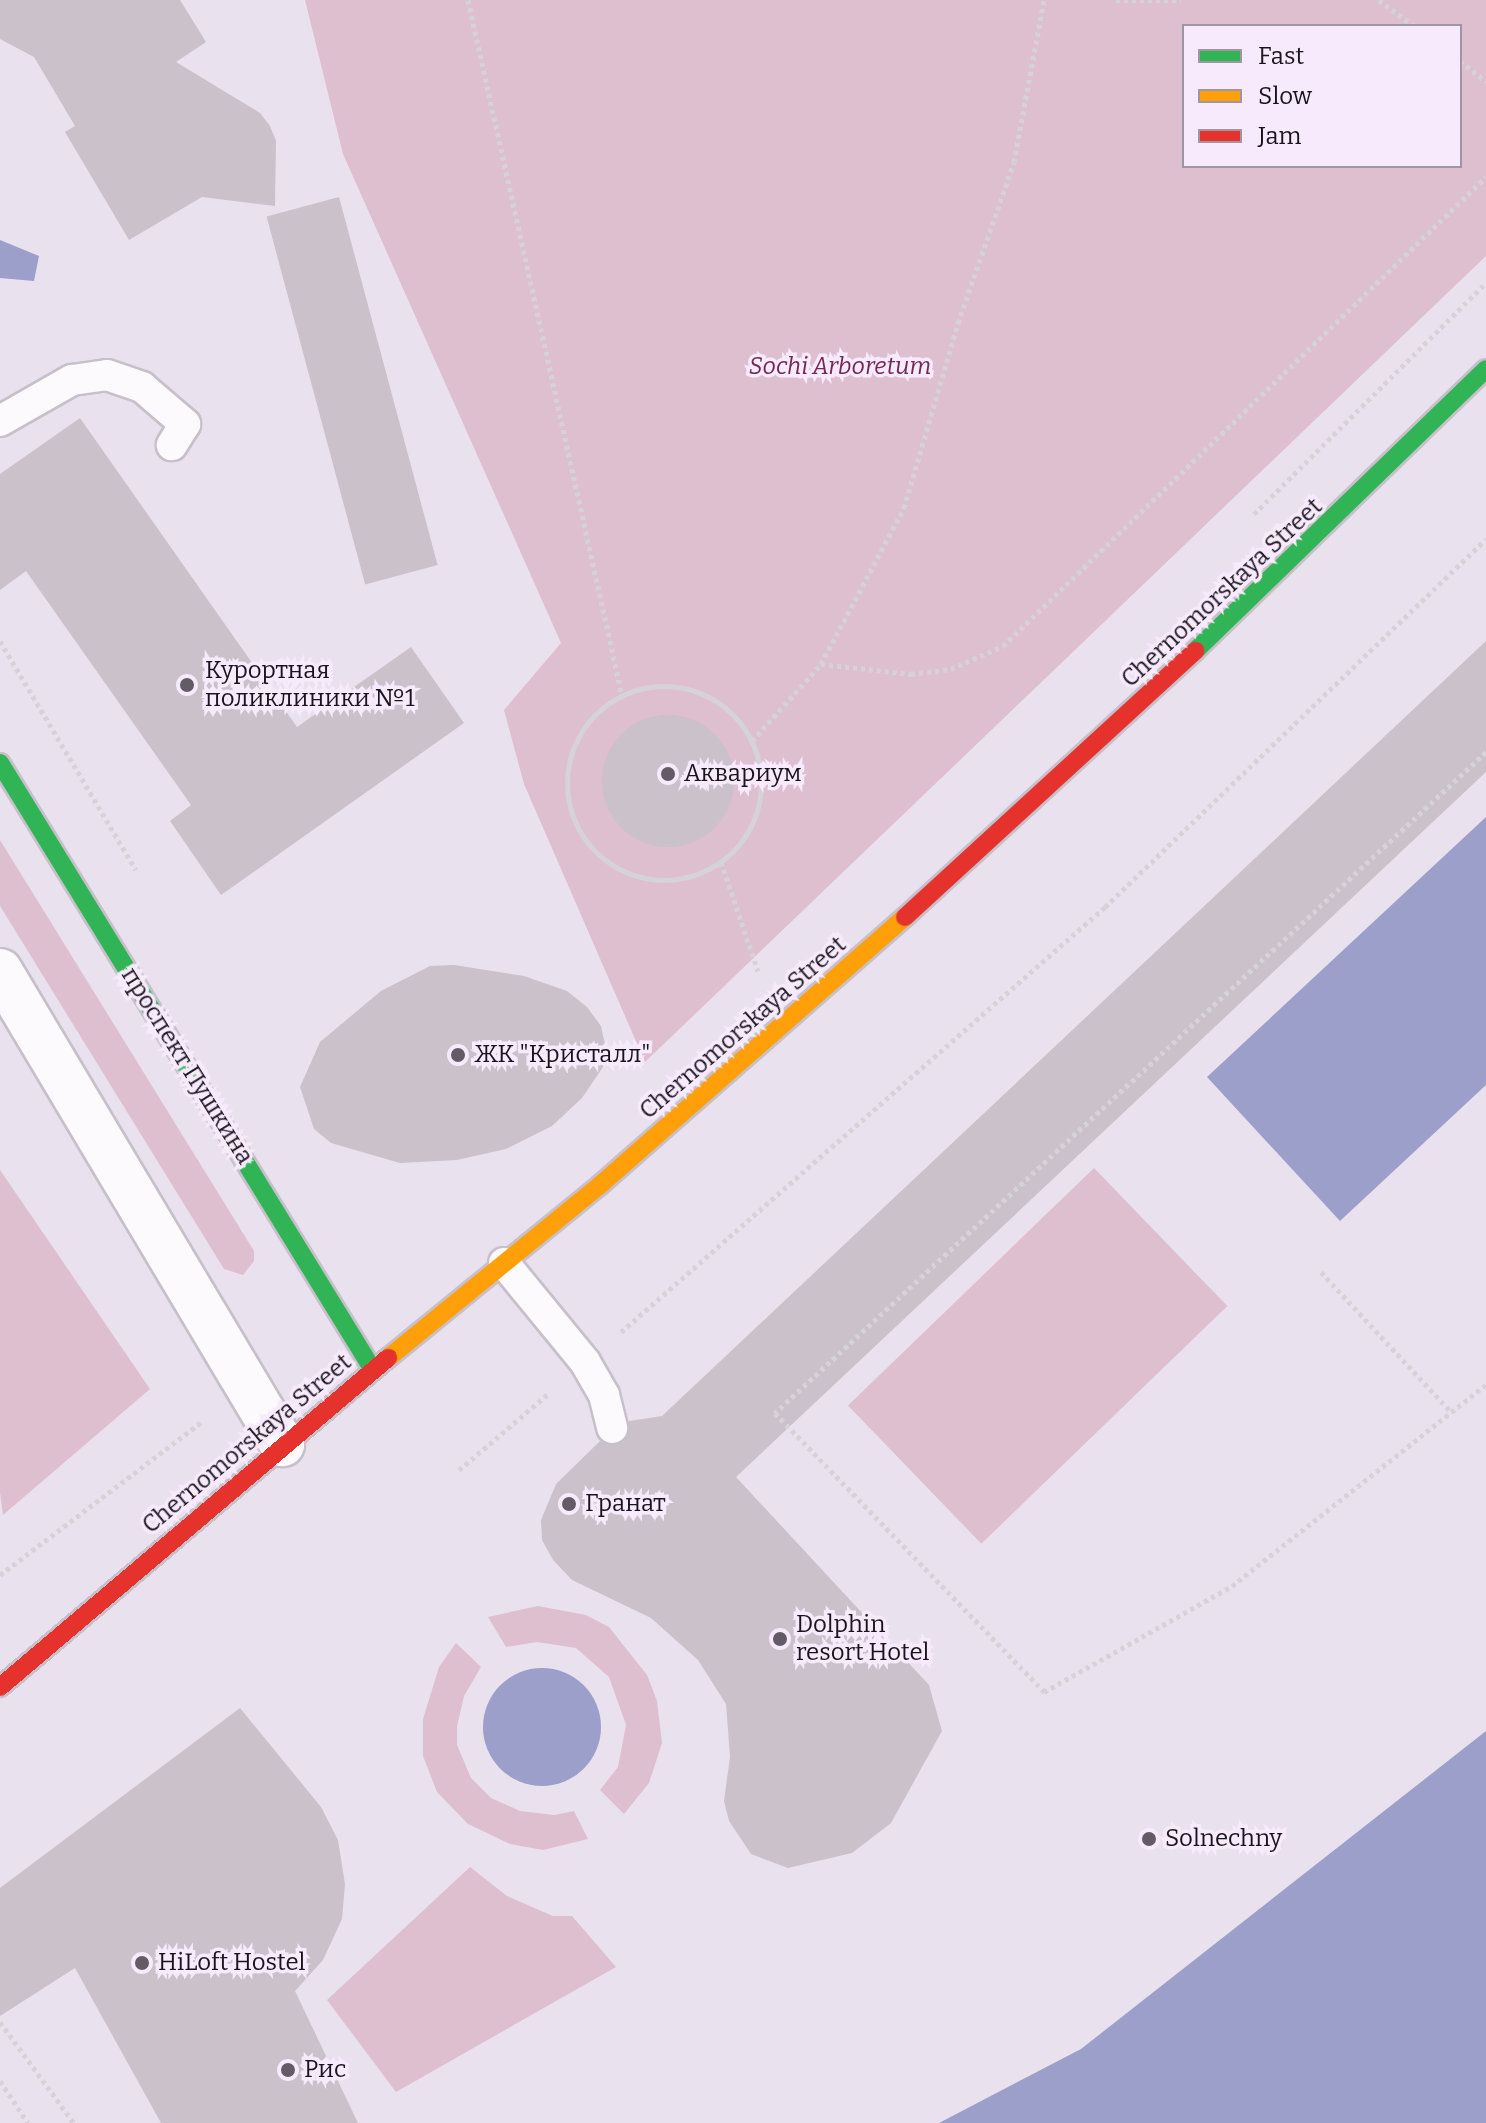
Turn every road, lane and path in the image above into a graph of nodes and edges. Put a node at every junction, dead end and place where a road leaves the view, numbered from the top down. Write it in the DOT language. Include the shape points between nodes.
graph roads {
  1 [pos="468,0"];
  2 [pos="1044,0"];
  3 [pos="1116,0"];
  4 [pos="1181,0"];
  5 [pos="1379,0"];
  6 [pos="1411,24"];
  7 [pos="1462,63"];
  8 [pos="1486,81"];
  9 [pos="1486,177"];
  10 [pos="1486,283"];
  11 [pos="1486,369"];
  12 [pos="0,421"];
  13 [pos="172,445"];
  14 [pos="1252,516"];
  15 [pos="1486,539"];
  16 [pos="821,664"];
  17 [pos="622,695"];
  18 [pos="752,741"];
  19 [pos="1486,752"];
  20 [pos="0,763"];
  21 [pos="721,862"];
  22 [pos="753,961"];
  23 [pos="0,971"];
  24 [pos="504,1263"];
  25 [pos="1321,1272"];
  26 [pos="585,1362"];
  27 [pos="373,1370"];
  28 [pos="1486,1385"];
  29 [pos="1451,1412"];
  30 [pos="209,1416"];
  31 [pos="612,1428"];
  32 [pos="282,1444"];
  33 [pos="459,1470"];
  34 [pos="0,1575"];
  35 [pos="0,1687"];
  36 [pos="0,2022"];
  37 [pos="0,2081"];
  38 [pos="28,2123"];
  39 [pos="74,2123"];
  1 -- 17 [label="path"];
  2 -- 16 [label="path" via="1014,162 958,323 904,508"];
  3 -- 4 [label="path"];
  5 -- 6 [label="path"];
  7 -- 8 [label="path"];
  9 -- 16 [label="path" via="1003,646 951,669 911,674"];
  10 -- 14 [label="path"];
  11 -- 24 [label="main road, Chernomorskaya Street" via="1329,526 1005,829"];
  12 -- 13 [label="lane" via="72,380 107,375 142,387 185,424"];
  15 -- 26 [label="path" via="1105,907"];
  16 -- 18 [label="path"];
  17 -- 18 [label="path" via="659,686 697,691 729,711"];
  17 -- 21 [label="path" via="592,717 572,750 567,788 575,825 613,867 649,879 687,878"];
  18 -- 21 [label="path" via="760,769 760,798 747,833"];
  19 -- 29 [label="path" via="775,1413 1044,1692 1232,1586"];
  20 -- 27 [label="main road, проспект Пушкина"];
  21 -- 22 [label="path"];
  23 -- 32 [label="street"];
  24 -- 26 [label="lane"];
  24 -- 27 [label="main road, Chernomorskaya Street"];
  25 -- 29 [label="path"];
  26 -- 31 [label="lane" via="604,1395"];
  26 -- 33 [label="path"];
  27 -- 32 [label="main road, Chernomorskaya Street"];
  28 -- 29 [label="path"];
  30 -- 34 [label="path"];
  32 -- 35 [label="main road, Chernomorskaya Street"];
  36 -- 39 [label="path"];
  37 -- 38 [label="path"];
}
